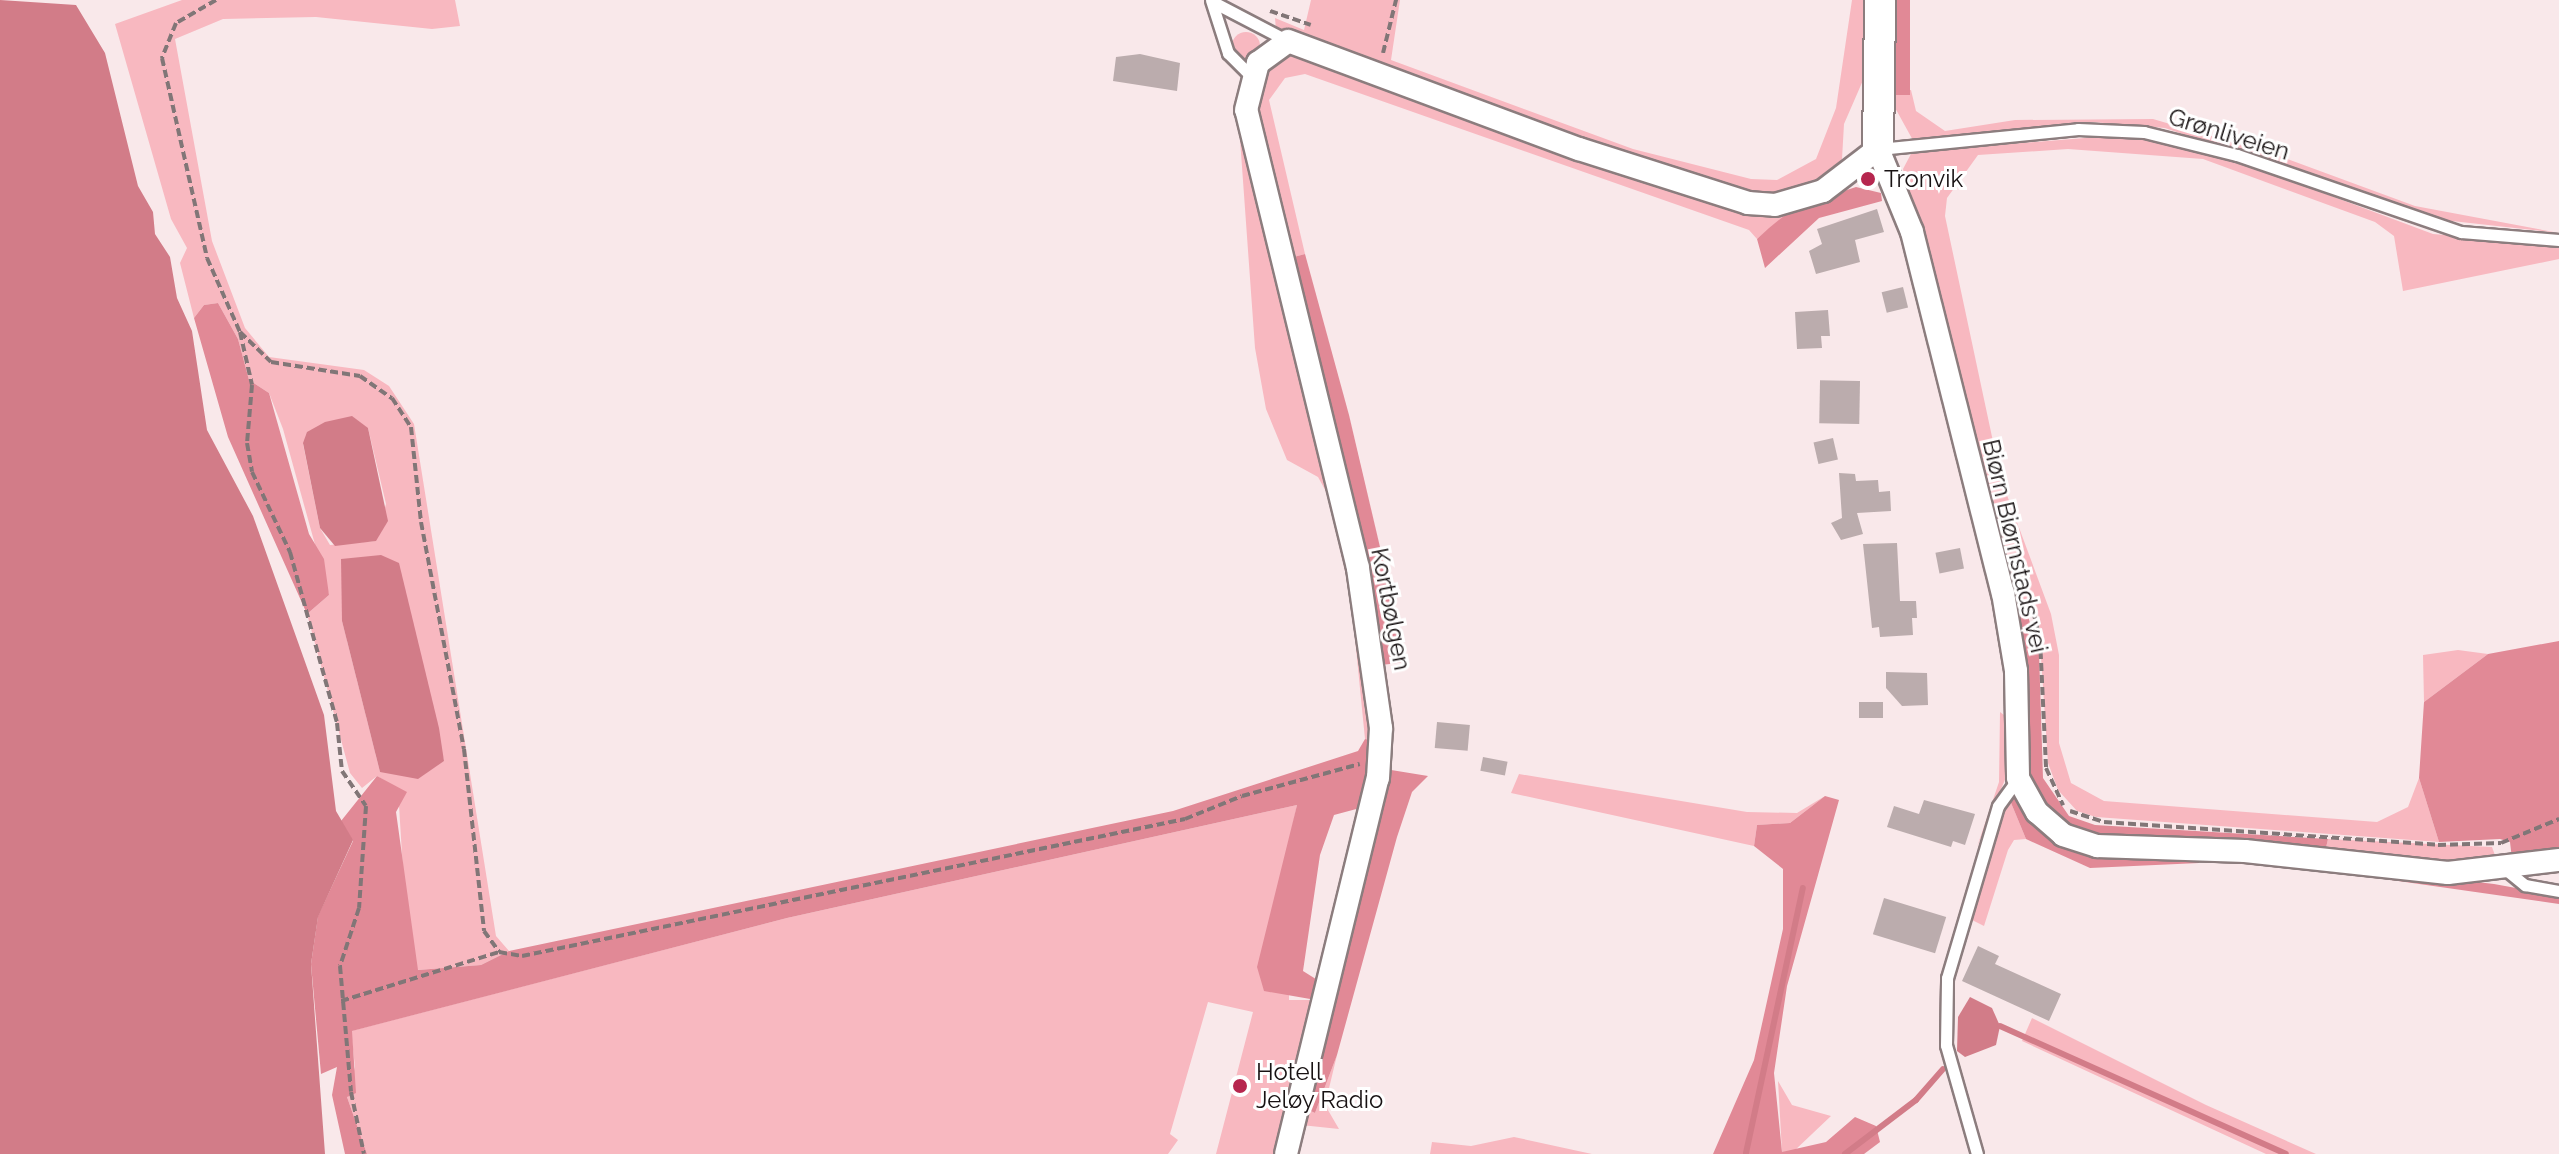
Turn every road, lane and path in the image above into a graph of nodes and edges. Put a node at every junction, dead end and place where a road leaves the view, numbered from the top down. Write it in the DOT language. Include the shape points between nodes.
graph roads {
  1 [pos="216,0"];
  2 [pos="1212,0"];
  3 [pos="1396,0"];
  4 [pos="1880,0"];
  5 [pos="1270,11"];
  6 [pos="1322,30"];
  7 [pos="1288,41"];
  8 [pos="1374,50"];
  9 [pos="1251,76"];
  10 [pos="1878,149"];
  11 [pos="2559,240"];
  12 [pos="240,332"];
  13 [pos="2019,608"];
  14 [pos="1379,758"];
  15 [pos="2018,778"];
  16 [pos="2559,819"];
  17 [pos="2559,860"];
  18 [pos="2505,869"];
  19 [pos="2559,891"];
  20 [pos="499,952"];
  21 [pos="341,1001"];
  22 [pos="364,1154"];
  23 [pos="1286,1154"];
  24 [pos="1977,1154"];
  1 -- 12 [label="path" via="176,23 162,58 207,258"];
  2 -- 7 [label="lane" via="1227,14"];
  2 -- 9 [label="lane" via="1228,53"];
  3 -- 8 [label="path" via="1388,48 1385,54"];
  4 -- 10 [label="street"];
  5 -- 6 [label="path"];
  7 -- 9 [label="street" via="1266,52"];
  7 -- 10 [label="street" via="1579,149 1748,203 1775,205 1823,191"];
  9 -- 14 [label="street, Kortbølgen" via="1251,136 1374,643"];
  10 -- 11 [label="lane, Grønliveien" via="2078,129 2144,132 2237,155 2461,232"];
  10 -- 15 [label="street, Biørn Biørnstads vei" via="1912,232 2003,593 2016,671"];
  12 -- 20 [label="path" via="271,362 360,376 392,398 411,427 421,522 464,749 484,931"];
  12 -- 21 [label="path" via="254,401 247,443 252,472 290,552 337,723 342,771 366,806 359,908 340,966"];
  13 -- 16 [label="path" via="2033,611 2040,639 2047,776 2062,803 2078,816 2438,845 2501,843"];
  14 -- 20 [label="path" via="1242,796 1185,819 522,956"];
  14 -- 23 [label="street, Kortbølgen"];
  15 -- 18 [label="street" via="2053,829 2097,846 2259,852 2448,873"];
  15 -- 24 [label="lane" via="1994,818 1947,978 1946,1045"];
  17 -- 18 [label="street"];
  18 -- 19 [label="lane" via="2525,885"];
  20 -- 21 [label="path"];
  21 -- 22 [label="path"];
}
